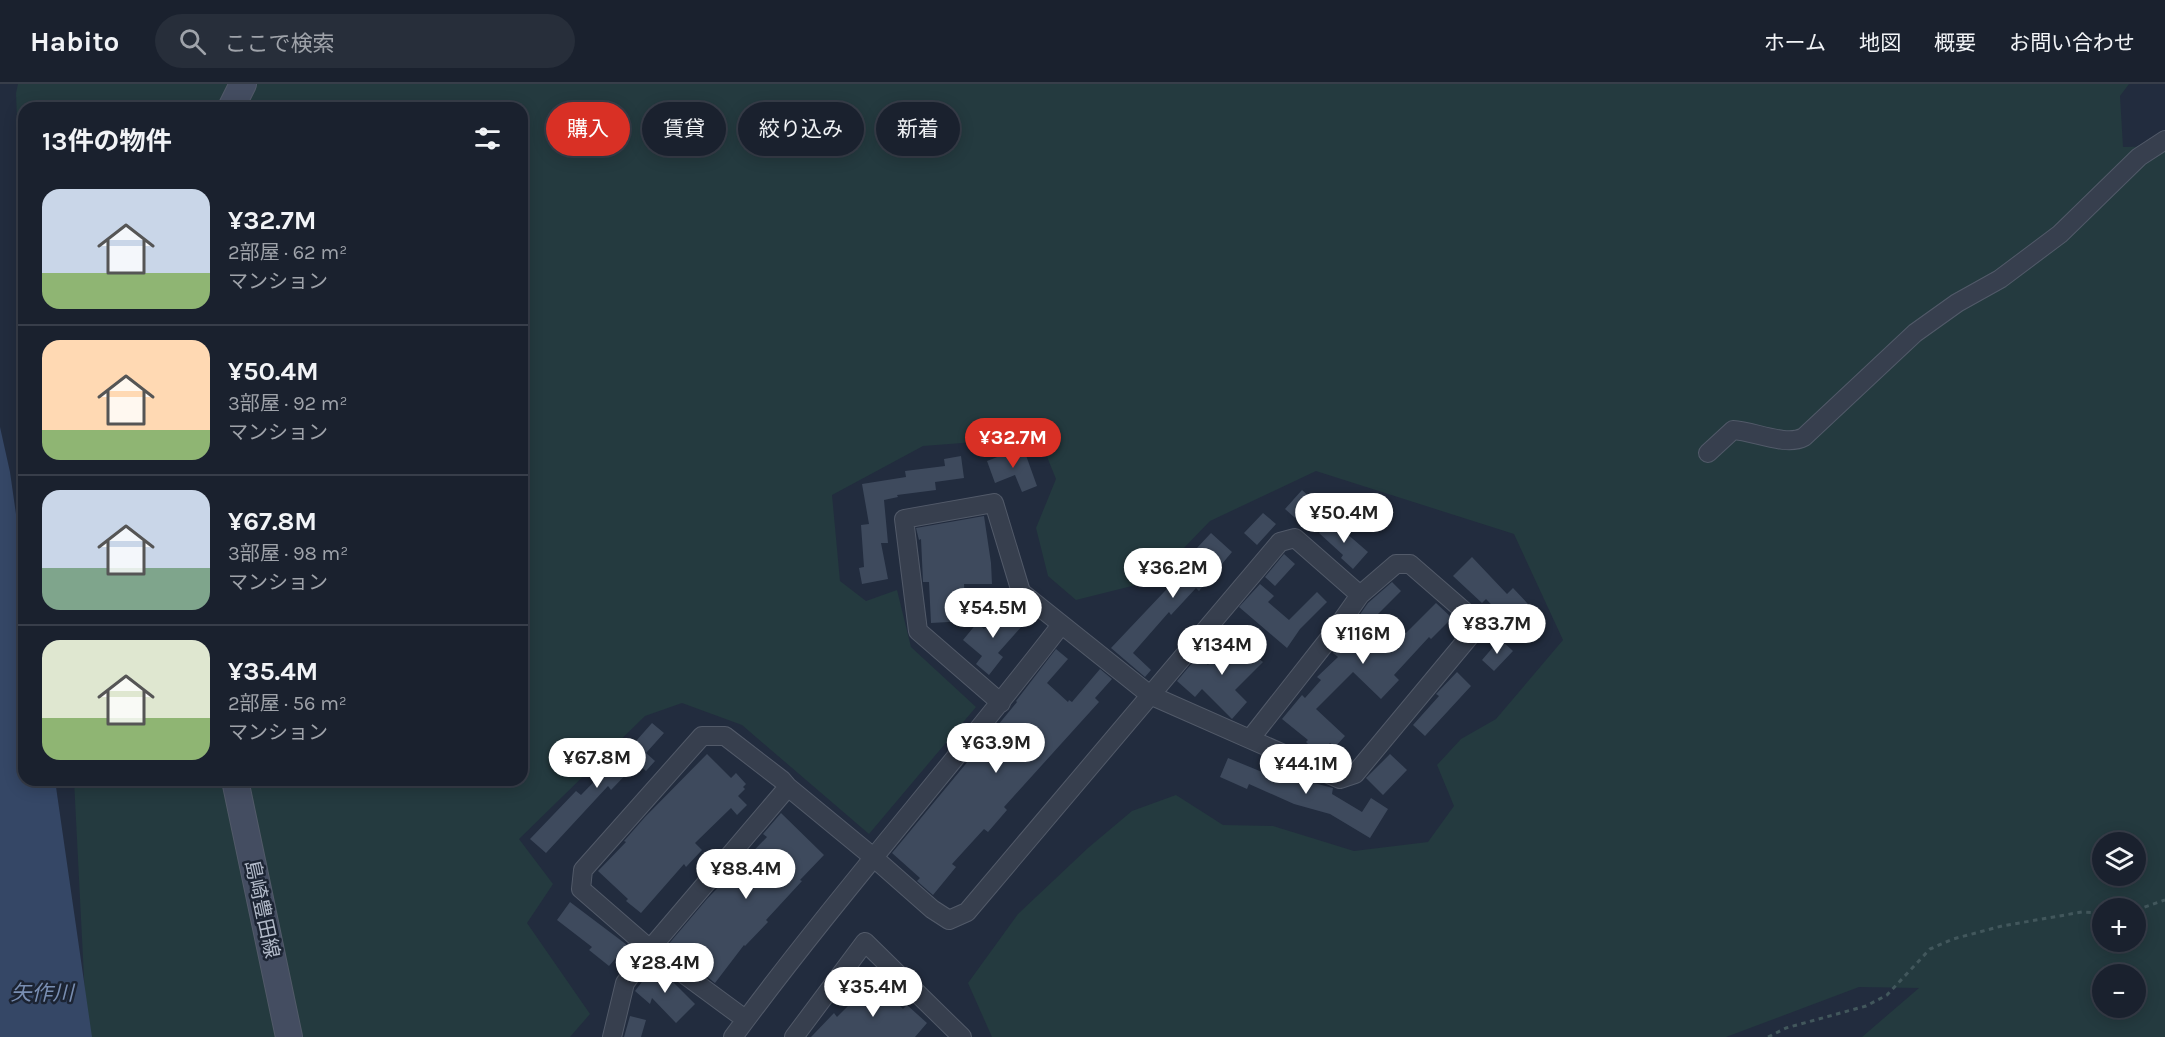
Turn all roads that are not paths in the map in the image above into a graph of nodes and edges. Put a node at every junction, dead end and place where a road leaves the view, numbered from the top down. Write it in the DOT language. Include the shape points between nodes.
graph roads {
  1 [pos="243,84"];
  2 [pos="234,102"];
  3 [pos="2165,140"];
  4 [pos="1708,453"];
  5 [pos="1360,595"];
  6 [pos="1061,625"];
  7 [pos="1150,695"];
  8 [pos="1000,704"];
  9 [pos="1250,738"];
  10 [pos="236,786"];
  11 [pos="788,787"];
  12 [pos="873,857"];
  13 [pos="650,950"];
  14 [pos="746,1020"];
  15 [pos="953,1034"];
  16 [pos="289,1037"];
  17 [pos="612,1037"];
  18 [pos="733,1037"];
  19 [pos="794,1037"];
  1 -- 2 [label="main road"];
  3 -- 4 [label="street" via="2139,157 2060,234 2000,279 1915,333 1797,441 1733,430"];
  5 -- 7 [label="street" via="1295,538 1280,542"];
  5 -- 9 [label="street"];
  5 -- 9 [label="street" via="1396,564 1410,564 1471,617 1474,631 1355,774 1340,779"];
  6 -- 7 [label="street"];
  6 -- 8 [label="street"];
  6 -- 8 [label="street" via="1022,592 994,503 904,519 918,631"];
  7 -- 9 [label="street"];
  7 -- 12 [label="street" via="967,912 949,920"];
  8 -- 12 [label="street"];
  10 -- 16 [label="main road, 島崎豊田線"];
  11 -- 12 [label="street"];
  11 -- 13 [label="street"];
  11 -- 13 [label="street" via="725,736 702,736 583,870 581,889"];
  12 -- 14 [label="street"];
  13 -- 14 [label="street"];
  13 -- 17 [label="street" via="625,983"];
  14 -- 18 [label="street"];
  15 -- 19 [label="street" via="865,942"];
}
